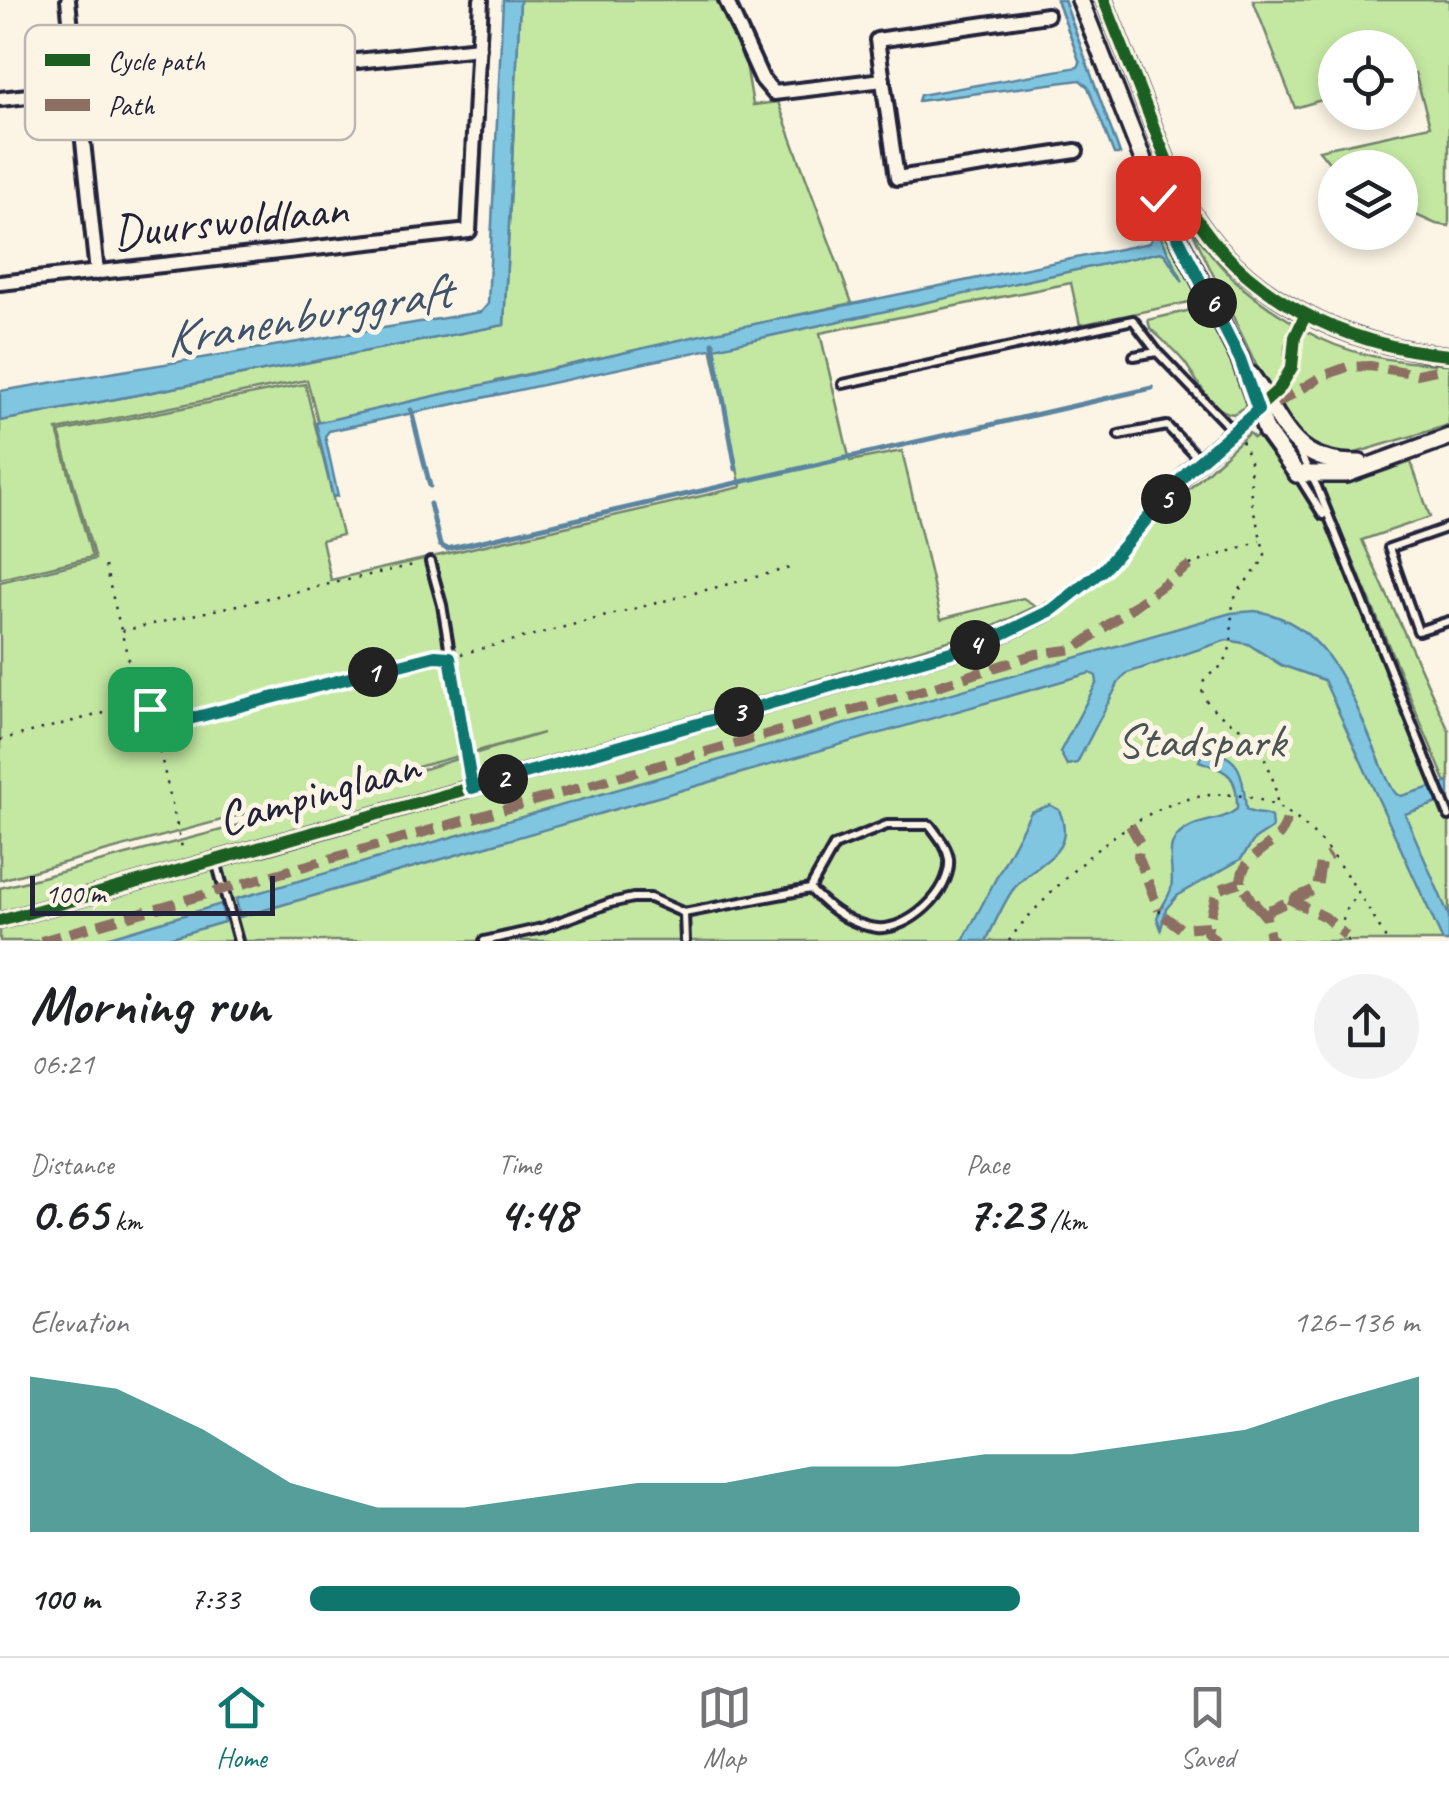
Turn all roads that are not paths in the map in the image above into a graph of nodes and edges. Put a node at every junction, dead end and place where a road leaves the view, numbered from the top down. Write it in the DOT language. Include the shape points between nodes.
graph roads {
  1 [pos="68,0"];
  2 [pos="481,0"];
  3 [pos="726,0"];
  4 [pos="1080,0"];
  5 [pos="1104,0"];
  6 [pos="1047,15"];
  7 [pos="71,25"];
  8 [pos="479,48"];
  9 [pos="355,62"];
  10 [pos="882,80"];
  11 [pos="25,97"];
  12 [pos="0,99"];
  13 [pos="83,140"];
  14 [pos="1076,151"];
  15 [pos="96,273"];
  16 [pos="0,283"];
  17 [pos="1157,352"];
  18 [pos="1449,354"];
  19 [pos="1134,356"];
  20 [pos="843,384"];
  21 [pos="1263,404"];
  22 [pos="1234,428"];
  23 [pos="1119,436"];
  24 [pos="1449,436"];
  25 [pos="1296,446"];
  26 [pos="1200,460"];
  27 [pos="1370,463"];
  28 [pos="1304,474"];
  29 [pos="1174,490"];
  30 [pos="1330,524"];
  31 [pos="1449,526"];
  32 [pos="430,562"];
  33 [pos="1052,610"];
  34 [pos="1449,621"];
  35 [pos="472,788"];
  36 [pos="1449,816"];
  37 [pos="216,860"];
  38 [pos="810,889"];
  39 [pos="684,913"];
  40 [pos="0,921"];
  41 [pos="238,941"];
  42 [pos="489,941"];
  43 [pos="684,941"];
  1 -- 7 [label="street"];
  2 -- 8 [label="street"];
  3 -- 10 [label="street" via="774,93"];
  4 -- 21 [label="street" via="1158,198"];
  5 -- 18 [label="street" via="1186,204 1235,266 1305,316 1375,342"];
  6 -- 10 [label="street" via="877,40"];
  8 -- 9 [label="street"];
  8 -- 15 [label="street, Duurswoldlaan" via="469,231"];
  10 -- 14 [label="street" via="897,178"];
  11 -- 12 [label="street"];
  13 -- 15 [label="street"];
  15 -- 16 [label="street, Duurswoldlaan"];
  17 -- 19 [label="lane"];
  17 -- 20 [label="lane" via="1133,320"];
  17 -- 22 [label="lane"];
  21 -- 22 [label="street"];
  21 -- 25 [label="street"];
  21 -- 28 [label="street" via="1274,445"];
  22 -- 26 [label="street"];
  23 -- 26 [label="lane" via="1167,426"];
  24 -- 27 [label="street"];
  25 -- 27 [label="street" via="1334,462"];
  25 -- 28 [label="lane"];
  26 -- 29 [label="street"];
  27 -- 28 [label="street" via="1347,474"];
  28 -- 30 [label="lane"];
  28 -- 30 [label="lane"];
  30 -- 36 [label="lane"];
  31 -- 34 [label="lane" via="1389,548 1418,630"];
  32 -- 35 [label="lane"];
  33 -- 35 [label="street, Campinglaan" via="986,642"];
  35 -- 37 [label="street, Campinglaan"];
  37 -- 40 [label="street, Campinglaan"];
  37 -- 41 [label="lane"];
  38 -- 38 [label="lane" via="865,926 894,928 932,900 949,856 930,826 887,825 834,846"];
  38 -- 39 [label="lane"];
  39 -- 42 [label="lane" via="633,898"];
  39 -- 43 [label="lane"];
}
